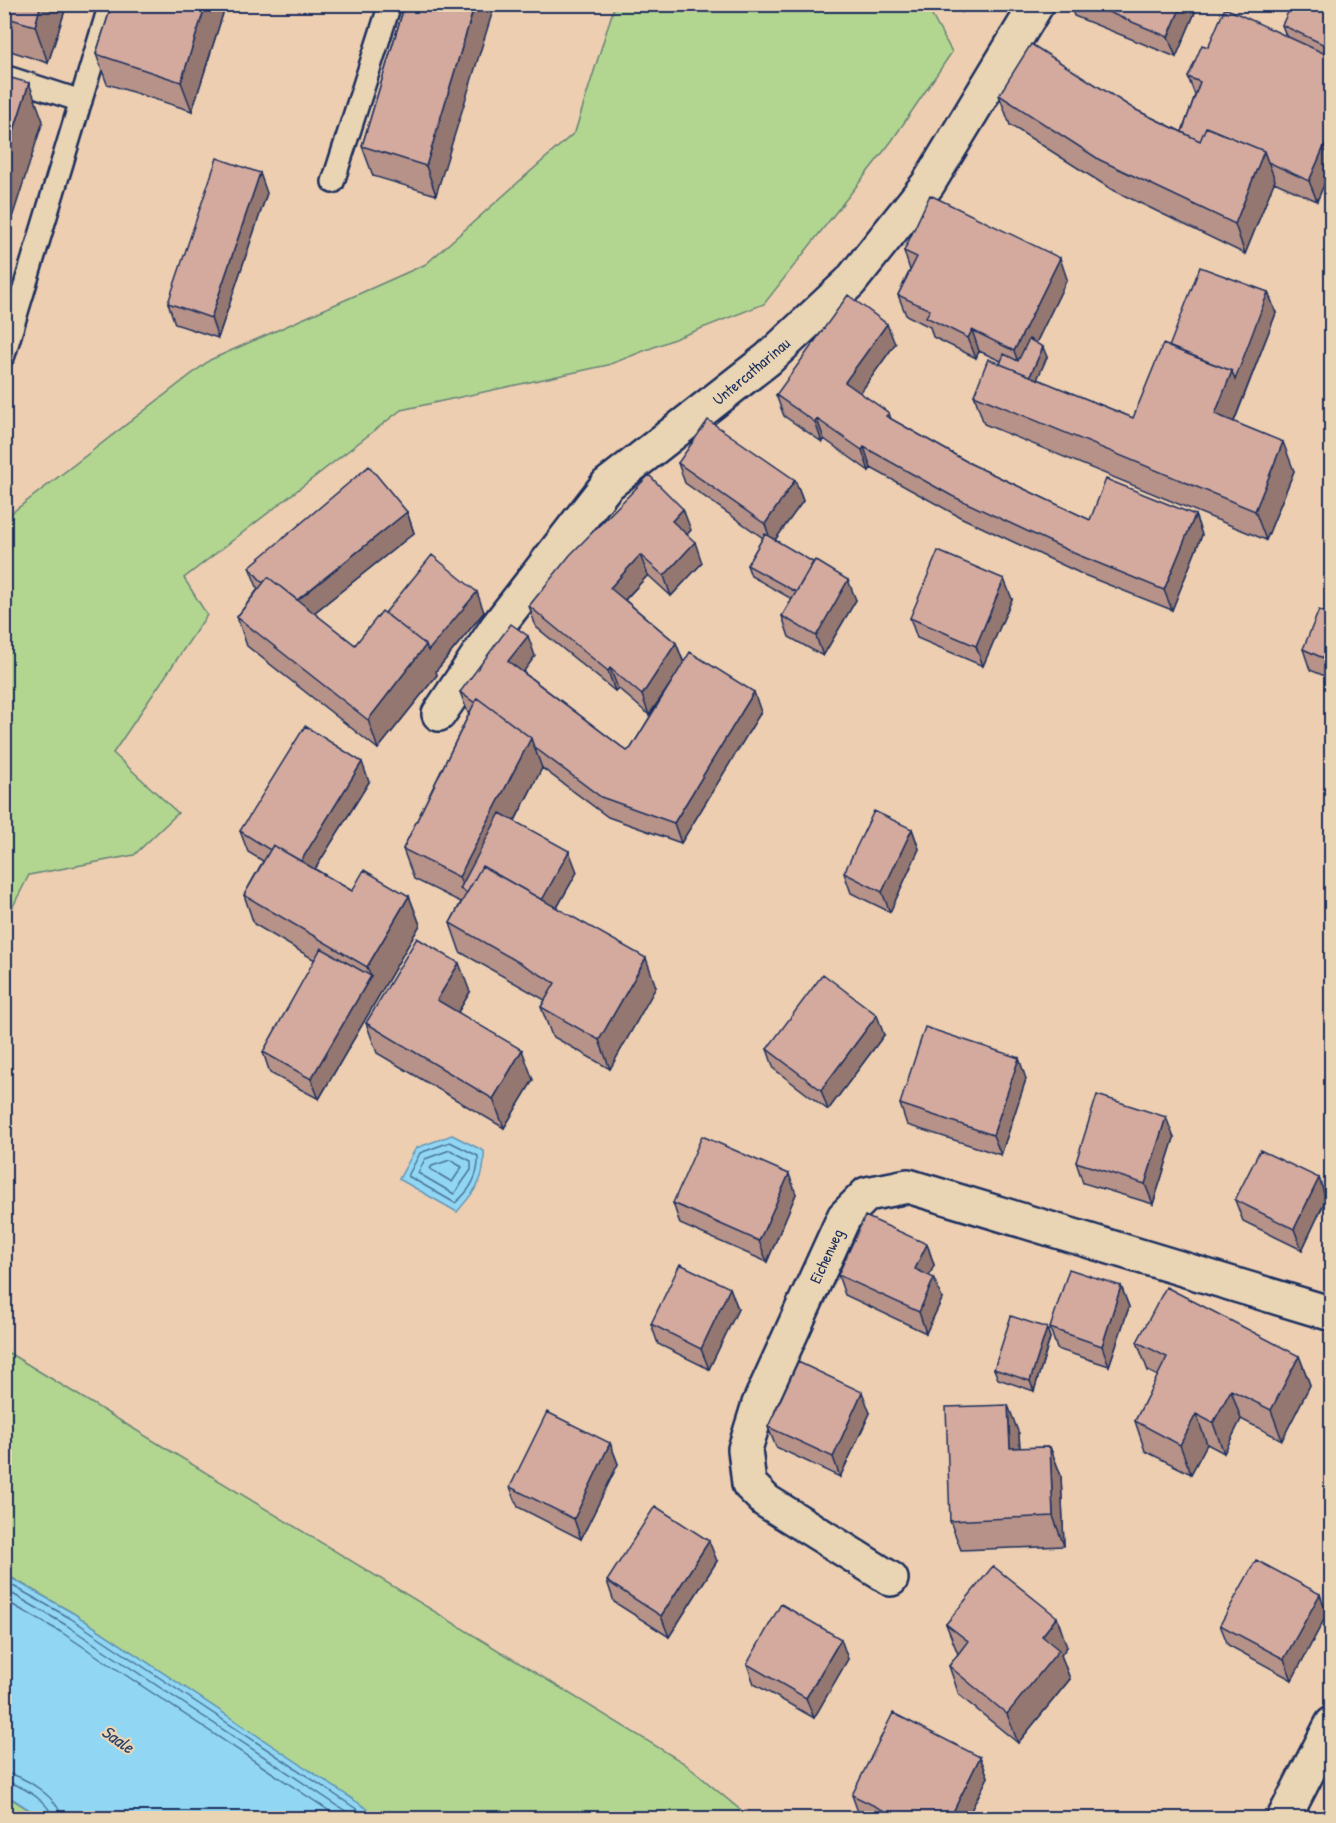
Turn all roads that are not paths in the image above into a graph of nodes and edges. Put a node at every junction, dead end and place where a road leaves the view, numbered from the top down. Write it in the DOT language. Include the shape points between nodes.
graph roads {
  1 [pos="110,4"];
  2 [pos="390,4"];
  3 [pos="1037,4"];
  4 [pos="4,76"];
  5 [pos="81,101"];
  6 [pos="333,182"];
  7 [pos="4,356"];
  8 [pos="439,714"];
  9 [pos="1332,1314"];
  10 [pos="891,1579"];
  11 [pos="1332,1724"];
  12 [pos="1284,1818"];
  1 -- 5 [label="lane"];
  2 -- 6 [label="lane"];
  3 -- 8 [label="street, Untercatharinau" via="928,184 850,282 768,359 607,485 497,627"];
  4 -- 5 [label="lane"];
  5 -- 7 [label="lane"];
  9 -- 10 [label="street, Eichenweg" via="908,1186 867,1194 844,1217 759,1404 745,1449 749,1484 766,1501"];
  11 -- 12 [label="street"];
}
